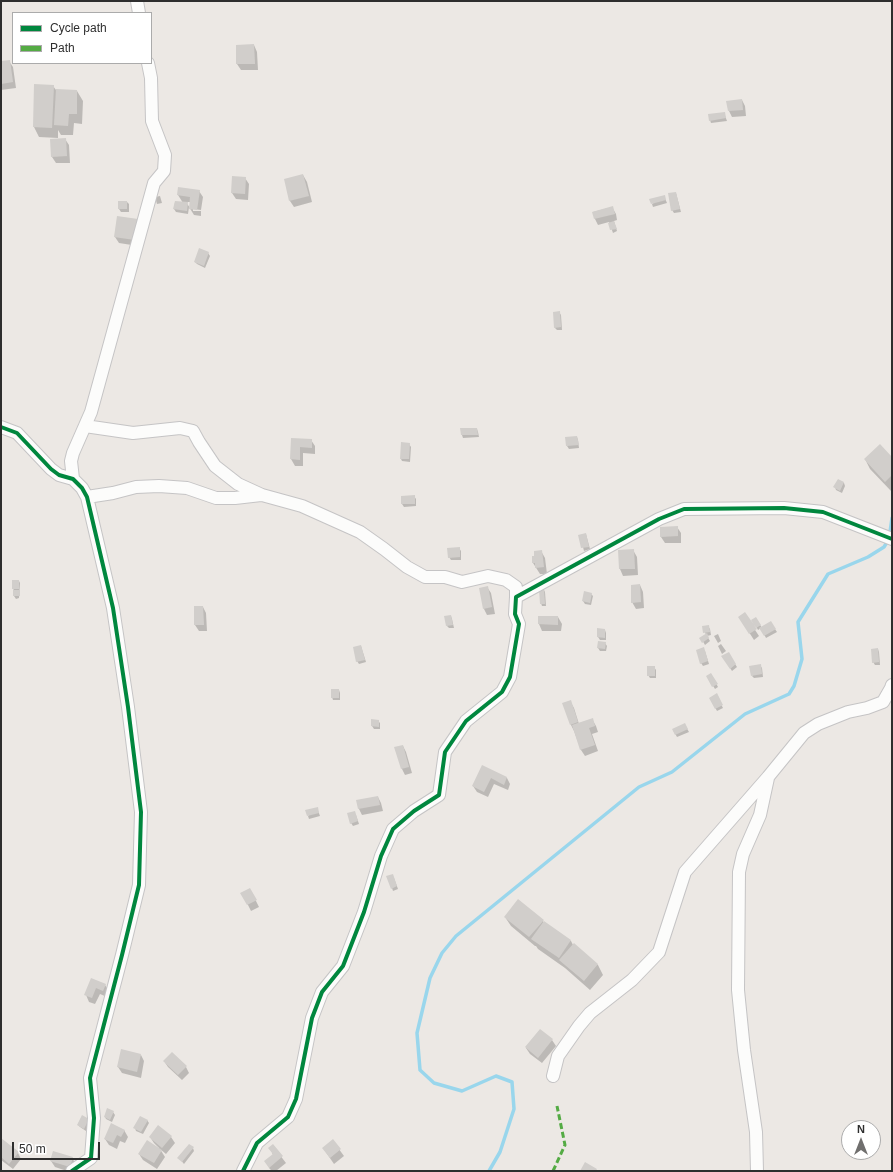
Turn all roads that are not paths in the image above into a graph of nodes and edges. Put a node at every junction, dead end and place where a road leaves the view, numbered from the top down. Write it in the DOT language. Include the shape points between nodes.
graph roads {
  1 [pos="137,1"];
  2 [pos="139,12"];
  3 [pos="148,64"];
  4 [pos="85,426"];
  5 [pos="1,427"];
  6 [pos="73,479"];
  7 [pos="262,495"];
  8 [pos="87,497"];
  9 [pos="892,539"];
  10 [pos="516,597"];
  11 [pos="892,685"];
  12 [pos="768,777"];
  13 [pos="553,1076"];
  14 [pos="72,1171"];
  15 [pos="242,1171"];
  16 [pos="758,1171"];
  1 -- 2 [label="street"];
  3 -- 4 [label="street" via="152,121 165,155 164,171 154,182"];
  4 -- 6 [label="street" via="70,461"];
  4 -- 7 [label="street" via="133,433 180,428 193,431 215,466 238,484"];
  5 -- 6 [label="street" via="17,432 51,469 59,475"];
  6 -- 8 [label="street"];
  7 -- 8 [label="street" via="216,498 187,488 159,486 136,487"];
  7 -- 10 [label="street" via="302,506 360,532 425,577 446,577 462,582 488,576 506,580 516,587"];
  8 -- 14 [label="street" via="113,608 128,707 141,812 140,885 90,1078 94,1118 91,1158"];
  9 -- 10 [label="street" via="823,512 784,508 684,509 659,519"];
  10 -- 15 [label="street" via="515,614 519,624 510,677 502,692 466,721 446,752 439,796 414,811 393,829 381,856 364,912 343,966 322,992 312,1018 296,1099 288,1117 257,1143"];
  11 -- 12 [label="street" via="883,702 848,712 818,724 804,733"];
  12 -- 13 [label="street" via="685,872 659,952 632,980 590,1013 558,1056"];
  12 -- 16 [label="street" via="760,815 743,854 739,872 738,990 756,1132"];
}
